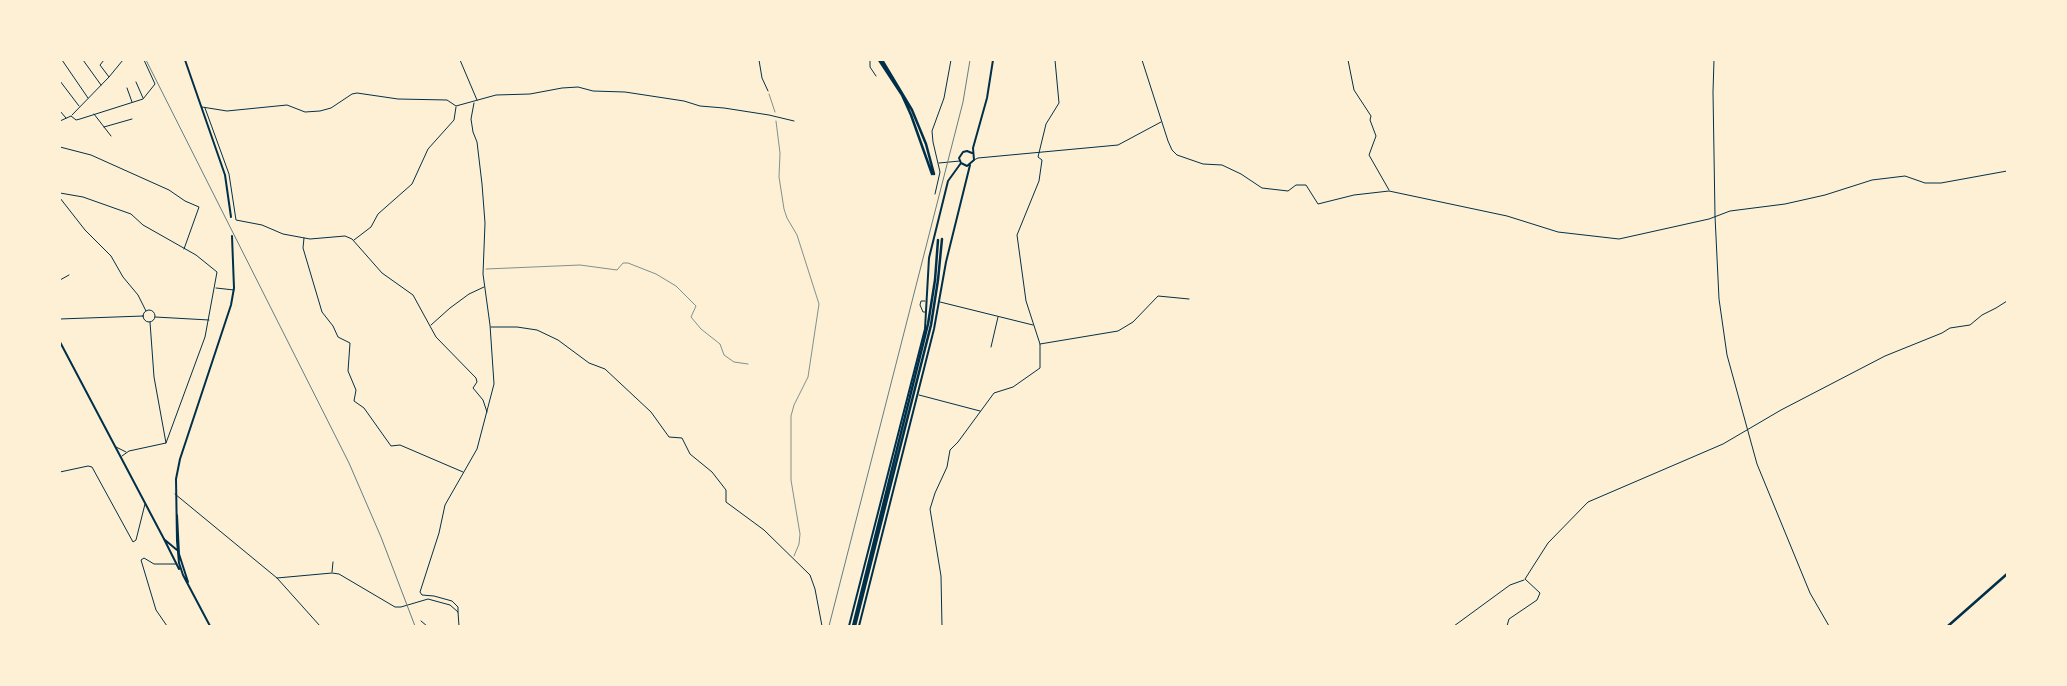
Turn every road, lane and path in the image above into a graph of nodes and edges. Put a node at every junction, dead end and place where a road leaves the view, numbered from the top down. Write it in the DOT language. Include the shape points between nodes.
graph roads {
  1 [pos="61,60"];
  2 [pos="83,60"];
  3 [pos="104,60"];
  4 [pos="123,60"];
  5 [pos="144,60"];
  6 [pos="185,60"];
  7 [pos="460,60"];
  8 [pos="759,60"];
  9 [pos="870,60"];
  10 [pos="881,60"];
  11 [pos="951,60"];
  12 [pos="993,60"];
  13 [pos="1055,60"];
  14 [pos="1142,60"];
  15 [pos="1348,60"];
  16 [pos="1714,60"];
  17 [pos="876,76"];
  18 [pos="109,77"];
  19 [pos="60,81"];
  20 [pos="136,82"];
  21 [pos="63,85"];
  22 [pos="101,85"];
  23 [pos="60,88"];
  24 [pos="127,88"];
  25 [pos="768,91"];
  26 [pos="89,99"];
  27 [pos="142,99"];
  28 [pos="477,100"];
  29 [pos="474,102"];
  30 [pos="133,103"];
  31 [pos="202,106"];
  32 [pos="456,106"];
  33 [pos="80,107"];
  34 [pos="205,108"];
  35 [pos="60,111"];
  36 [pos="94,114"];
  37 [pos="71,116"];
  38 [pos="776,117"];
  39 [pos="67,118"];
  40 [pos="132,119"];
  41 [pos="60,121"];
  42 [pos="794,121"];
  43 [pos="1161,122"];
  44 [pos="104,127"];
  45 [pos="110,136"];
  46 [pos="60,147"];
  47 [pos="973,148"];
  48 [pos="969,151"];
  49 [pos="972,153"];
  50 [pos="1039,153"];
  51 [pos="974,156"];
  52 [pos="960,158"];
  53 [pos="978,158"];
  54 [pos="957,160"];
  55 [pos="974,160"];
  56 [pos="961,162"];
  57 [pos="938,163"];
  58 [pos="970,165"];
  59 [pos="965,166"];
  60 [pos="2007,171"];
  61 [pos="968,172"];
  62 [pos="933,174"];
  63 [pos="1389,191"];
  64 [pos="60,194"];
  65 [pos="935,194"];
  66 [pos="60,199"];
  67 [pos="1715,216"];
  68 [pos="231,217"];
  69 [pos="232,236"];
  70 [pos="305,238"];
  71 [pos="353,240"];
  72 [pos="940,240"];
  73 [pos="184,249"];
  74 [pos="483,269"];
  75 [pos="69,275"];
  76 [pos="60,280"];
  77 [pos="485,287"];
  78 [pos="215,288"];
  79 [pos="234,290"];
  80 [pos="1189,299"];
  81 [pos="2007,300"];
  82 [pos="925,301"];
  83 [pos="939,302"];
  84 [pos="146,311"];
  85 [pos="927,312"];
  86 [pos="143,316"];
  87 [pos="999,316"];
  88 [pos="155,317"];
  89 [pos="60,320"];
  90 [pos="209,320"];
  91 [pos="150,322"];
  92 [pos="430,325"];
  93 [pos="1035,325"];
  94 [pos="490,327"];
  95 [pos="60,342"];
  96 [pos="1040,344"];
  97 [pos="991,347"];
  98 [pos="748,364"];
  99 [pos="918,395"];
  100 [pos="981,411"];
  101 [pos="487,412"];
  102 [pos="1746,430"];
  103 [pos="172,431"];
  104 [pos="164,433"];
  105 [pos="166,443"];
  106 [pos="114,445"];
  107 [pos="125,452"];
  108 [pos="119,454"];
  109 [pos="122,459"];
  110 [pos="60,472"];
  111 [pos="463,472"];
  112 [pos="175,494"];
  113 [pos="145,504"];
  114 [pos="176,506"];
  115 [pos="176,538"];
  116 [pos="164,539"];
  117 [pos="168,543"];
  118 [pos="168,548"];
  119 [pos="178,550"];
  120 [pos="794,557"];
  121 [pos="333,562"];
  122 [pos="177,564"];
  123 [pos="332,573"];
  124 [pos="2007,574"];
  125 [pos="184,575"];
  126 [pos="277,578"];
  127 [pos="1525,579"];
  128 [pos="458,612"];
  129 [pos="421,621"];
  130 [pos="166,626"];
  131 [pos="210,626"];
  132 [pos="320,626"];
  133 [pos="427,626"];
  134 [pos="459,626"];
  135 [pos="822,626"];
  136 [pos="854,626"];
  137 [pos="942,626"];
  138 [pos="1454,626"];
  139 [pos="1507,626"];
  140 [pos="1828,626"];
  141 [pos="1948,626"];
  1 -- 26 [label="street"];
  2 -- 22 [label="street"];
  3 -- 18 [label="street" via="100,65"];
  4 -- 18 [label="street"];
  5 -- 27 [label="street" via="155,84"];
  6 -- 31 [label="street"];
  7 -- 28 [label="street"];
  8 -- 25 [label="street"];
  9 -- 17 [label="street"];
  10 -- 62 [label="main road" via="912,110 926,144"];
  11 -- 57 [label="street" via="944,98 932,131"];
  12 -- 47 [label="street" via="987,98"];
  13 -- 50 [label="street" via="1059,103 1046,124"];
  14 -- 43 [label="street"];
  15 -- 63 [label="street" via="1354,90 1371,116 1376,136 1370,155"];
  16 -- 67 [label="street"];
  18 -- 22 [label="street"];
  19 -- 21 [label="street"];
  20 -- 27 [label="street"];
  21 -- 23 [label="street"];
  21 -- 33 [label="street"];
  22 -- 26 [label="street"];
  24 -- 30 [label="street"];
  25 -- 38 [label="path"];
  26 -- 33 [label="street"];
  27 -- 30 [label="street"];
  28 -- 29 [label="street"];
  28 -- 38 [label="street" via="496,95 578,87 636,93"];
  29 -- 32 [label="street"];
  29 -- 74 [label="street" via="472,123 477,142 485,223"];
  30 -- 36 [label="street"];
  31 -- 34 [label="street"];
  31 -- 68 [label="street" via="225,175"];
  32 -- 34 [label="street" via="447,100 398,99 357,93 320,111 305,112 287,105 227,111"];
  32 -- 71 [label="street" via="454,120 430,148 412,184"];
  33 -- 37 [label="street"];
  34 -- 70 [label="street" via="229,174 237,221"];
  35 -- 39 [label="street"];
  36 -- 37 [label="street" via="76,120"];
  36 -- 44 [label="street"];
  37 -- 39 [label="street"];
  38 -- 42 [label="street"];
  38 -- 120 [label="path" via="784,209 797,235 819,304 808,377 791,414 791,480 800,534"];
  39 -- 41 [label="street"];
  40 -- 44 [label="street"];
  43 -- 50 [label="street" via="1118,145"];
  43 -- 63 [label="street" via="1177,155 1203,164 1222,165 1262,188 1288,191 1296,185 1306,184 1318,204"];
  44 -- 45 [label="street"];
  46 -- 73 [label="street" via="91,155 170,190 198,207"];
  47 -- 48 [label="street"];
  47 -- 49 [label="street"];
  48 -- 49 [label="street"];
  48 -- 52 [label="street" via="963,152"];
  49 -- 51 [label="street"];
  50 -- 53 [label="street"];
  50 -- 93 [label="street" via="1042,160 1039,181 1017,235 1026,301"];
  51 -- 53 [label="street"];
  51 -- 55 [label="street"];
  52 -- 54 [label="street"];
  52 -- 56 [label="street"];
  53 -- 55 [label="street"];
  54 -- 56 [label="street"];
  54 -- 57 [label="street"];
  55 -- 58 [label="street"];
  56 -- 59 [label="street"];
  56 -- 82 [label="street" via="951,175 946,191 929,258"];
  57 -- 65 [label="street" via="940,175"];
  58 -- 59 [label="street"];
  58 -- 61 [label="street"];
  59 -- 61 [label="street"];
  60 -- 67 [label="street" via="1941,183 1925,184 1905,176 1872,180 1825,195"];
  61 -- 83 [label="street"];
  63 -- 67 [label="street" via="1507,216 1558,232 1619,239"];
  64 -- 73 [label="street" via="83,197 128,213"];
  66 -- 84 [label="street" via="111,256"];
  67 -- 102 [label="street" via="1722,325"];
  69 -- 79 [label="street"];
  70 -- 71 [label="street" via="345,236"];
  70 -- 111 [label="street" via="303,248 322,312 338,338 350,344 348,371 356,390 354,401 364,408 391,446 400,445"];
  71 -- 92 [label="street" via="382,273 411,293"];
  72 -- 136 [label="main road" via="931,325"];
  73 -- 78 [label="street" via="217,272"];
  74 -- 77 [label="street"];
  74 -- 98 [label="path" via="580,264 617,270 623,263 628,263 676,286 696,306 691,317 720,344 724,355 734,362"];
  75 -- 76 [label="street"];
  77 -- 92 [label="street" via="469,294"];
  77 -- 94 [label="street"];
  78 -- 79 [label="street"];
  78 -- 90 [label="street"];
  79 -- 112 [label="street" via="225,328 179,464"];
  80 -- 96 [label="street" via="1158,296 1133,322 1118,331"];
  81 -- 102 [label="street" via="1970,325 1950,328 1885,356"];
  82 -- 85 [label="street"];
  82 -- 85 [label="street" via="920,305 923,312"];
  83 -- 87 [label="street"];
  83 -- 99 [label="street"];
  84 -- 86 [label="street"];
  84 -- 88 [label="street" via="151,311"];
  85 -- 136 [label="street"];
  86 -- 89 [label="street"];
  86 -- 91 [label="street" via="146,322"];
  87 -- 93 [label="street"];
  87 -- 97 [label="street"];
  88 -- 90 [label="street"];
  88 -- 91 [label="street"];
  90 -- 103 [label="street"];
  91 -- 104 [label="street" via="154,377"];
  92 -- 101 [label="street" via="441,343 478,381 473,388 483,400"];
  93 -- 96 [label="street"];
  94 -- 101 [label="street" via="494,380"];
  94 -- 120 [label="street" via="540,331 604,369 651,412 669,437 682,438 688,453 711,471 726,490 726,502"];
  95 -- 106 [label="street"];
  96 -- 100 [label="street" via="1039,371 1014,387 994,393"];
  99 -- 100 [label="street"];
  99 -- 136 [label="street"];
  100 -- 137 [label="street" via="950,450 947,467 930,509 941,576"];
  101 -- 111 [label="street" via="476,452"];
  102 -- 127 [label="street" via="1723,444 1588,502 1548,543"];
  102 -- 140 [label="street" via="1756,464 1806,584"];
  103 -- 104 [label="street"];
  103 -- 105 [label="street"];
  104 -- 105 [label="street"];
  105 -- 107 [label="street"];
  106 -- 107 [label="street"];
  106 -- 108 [label="street"];
  107 -- 108 [label="street"];
  107 -- 109 [label="street"];
  108 -- 109 [label="street"];
  109 -- 113 [label="street"];
  110 -- 113 [label="street" via="92,467 133,542"];
  111 -- 128 [label="street" via="445,505 420,592 452,601"];
  112 -- 114 [label="street"];
  112 -- 126 [label="street"];
  113 -- 116 [label="street"];
  114 -- 115 [label="street"];
  114 -- 119 [label="street"];
  115 -- 117 [label="street" via="172,544"];
  115 -- 119 [label="street"];
  116 -- 117 [label="street"];
  116 -- 118 [label="street"];
  117 -- 119 [label="street"];
  118 -- 119 [label="street"];
  118 -- 122 [label="street"];
  119 -- 125 [label="street"];
  119 -- 125 [label="street"];
  120 -- 135 [label="street" via="810,575"];
  121 -- 123 [label="street"];
  122 -- 125 [label="street"];
  122 -- 130 [label="street" via="154,564 149,559 141,559 156,610"];
  123 -- 126 [label="street"];
  123 -- 128 [label="street" via="343,576 394,607 428,599 450,605"];
  124 -- 141 [label="main road"];
  125 -- 131 [label="street"];
  126 -- 132 [label="street"];
  127 -- 138 [label="street" via="1510,585"];
  127 -- 139 [label="street" via="1540,593 1537,600 1510,619"];
  128 -- 134 [label="street"];
  129 -- 133 [label="street"];
}
